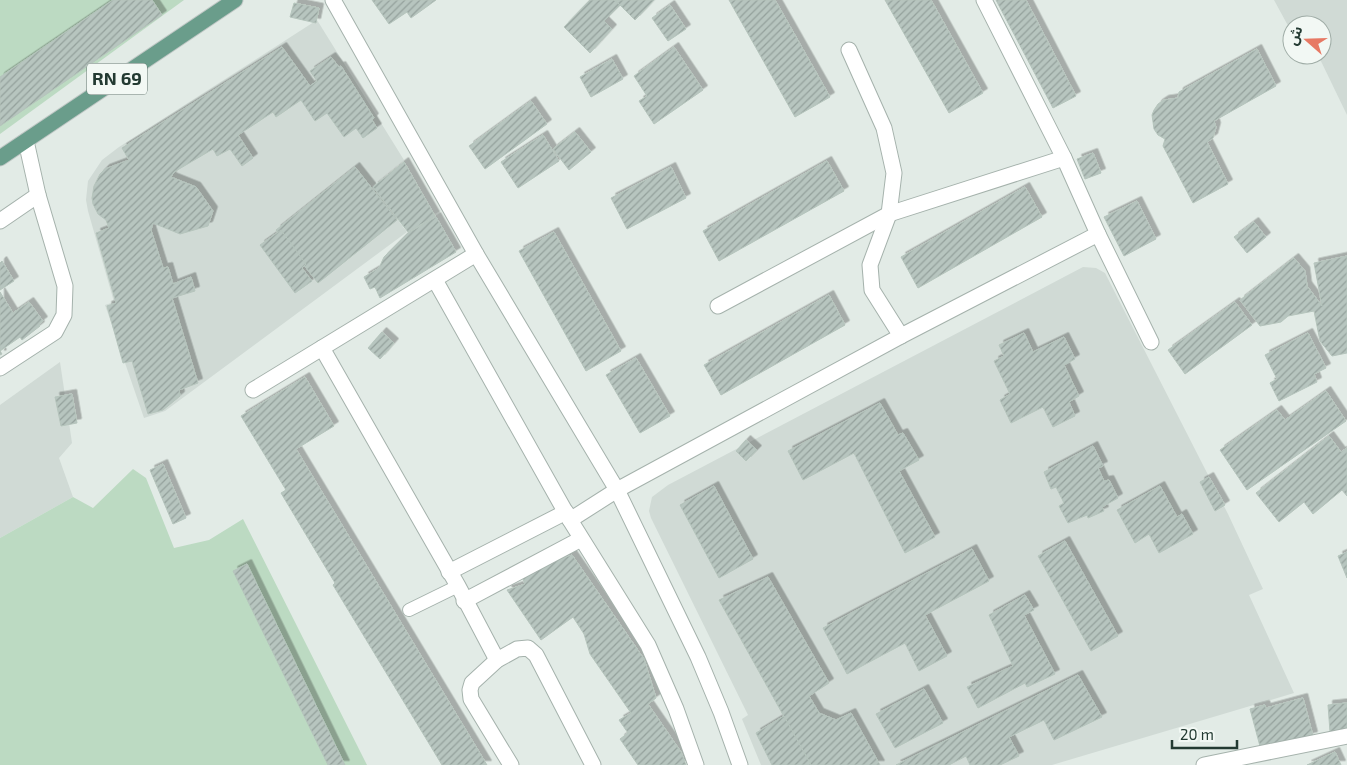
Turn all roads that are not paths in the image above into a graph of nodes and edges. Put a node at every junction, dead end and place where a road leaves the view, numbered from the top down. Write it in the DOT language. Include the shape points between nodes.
graph roads {
  1 [pos="235,0"];
  2 [pos="333,0"];
  3 [pos="984,0"];
  4 [pos="849,50"];
  5 [pos="26,141"];
  6 [pos="0,158"];
  7 [pos="1064,158"];
  8 [pos="38,195"];
  9 [pos="890,214"];
  10 [pos="0,222"];
  11 [pos="1098,234"];
  12 [pos="476,254"];
  13 [pos="435,280"];
  14 [pos="718,306"];
  15 [pos="901,336"];
  16 [pos="1151,342"];
  17 [pos="322,348"];
  18 [pos="0,368"];
  19 [pos="253,390"];
  20 [pos="617,490"];
  21 [pos="568,516"];
  22 [pos="581,539"];
  23 [pos="449,572"];
  24 [pos="458,586"];
  25 [pos="464,601"];
  26 [pos="409,610"];
  27 [pos="497,660"];
  28 [pos="1347,736"];
  29 [pos="511,765"];
  30 [pos="593,765"];
  31 [pos="696,765"];
  32 [pos="740,765"];
  33 [pos="1207,765"];
  1 -- 5 [label="main road, RN 69"];
  2 -- 12 [label="street"];
  3 -- 7 [label="street"];
  4 -- 9 [label="street" via="884,128 894,173"];
  5 -- 6 [label="main road, RN 69"];
  5 -- 8 [label="street"];
  7 -- 9 [label="street"];
  7 -- 11 [label="street"];
  8 -- 10 [label="street"];
  8 -- 18 [label="street" via="65,286 64,315 55,332"];
  9 -- 14 [label="street"];
  9 -- 15 [label="street" via="870,265 872,290"];
  11 -- 15 [label="street"];
  11 -- 16 [label="street"];
  12 -- 13 [label="street"];
  12 -- 20 [label="street"];
  13 -- 17 [label="street"];
  13 -- 21 [label="street"];
  15 -- 20 [label="street"];
  17 -- 19 [label="street"];
  17 -- 23 [label="street"];
  20 -- 21 [label="street"];
  20 -- 32 [label="street" via="698,657"];
  21 -- 22 [label="street"];
  21 -- 23 [label="street"];
  22 -- 25 [label="street"];
  22 -- 31 [label="street" via="648,645"];
  23 -- 24 [label="street"];
  24 -- 25 [label="street"];
  24 -- 26 [label="lane"];
  25 -- 27 [label="street"];
  27 -- 29 [label="street" via="472,683 471,699"];
  27 -- 30 [label="street" via="517,649 528,648 536,655"];
  28 -- 33 [label="street"];
}
